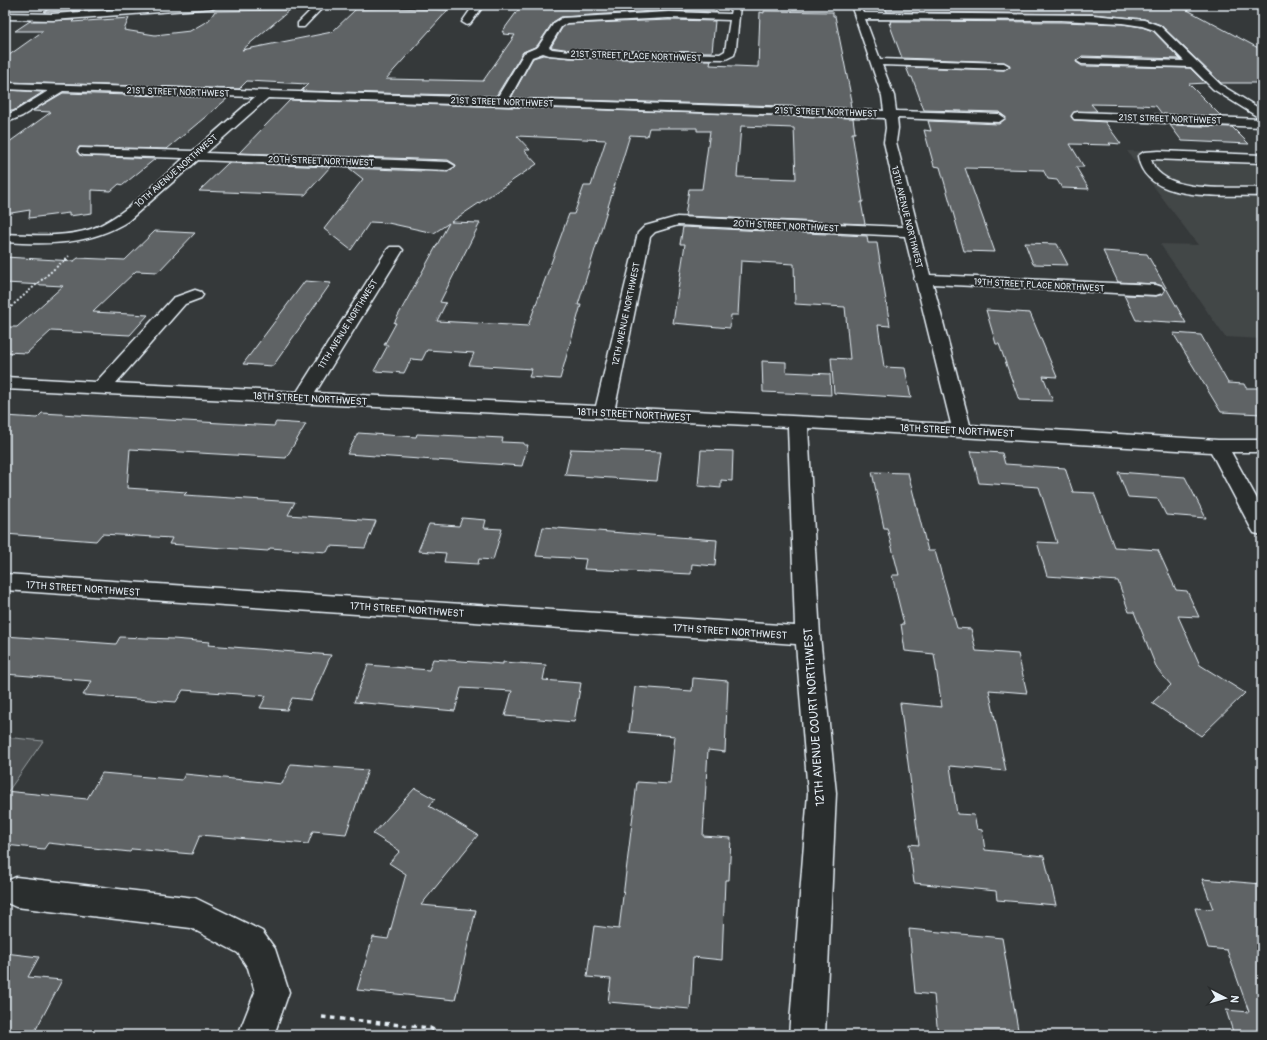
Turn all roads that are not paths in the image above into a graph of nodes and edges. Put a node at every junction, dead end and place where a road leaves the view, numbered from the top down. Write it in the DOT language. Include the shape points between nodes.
graph roads {
  1 [pos="214,5"];
  2 [pos="321,5"];
  3 [pos="472,5"];
  4 [pos="736,5"];
  5 [pos="116,9"];
  6 [pos="857,10"];
  7 [pos="5,16"];
  8 [pos="734,16"];
  9 [pos="467,22"];
  10 [pos="301,25"];
  11 [pos="545,50"];
  12 [pos="1082,61"];
  13 [pos="876,62"];
  14 [pos="1194,64"];
  15 [pos="1004,66"];
  16 [pos="5,86"];
  17 [pos="60,88"];
  18 [pos="265,95"];
  19 [pos="501,102"];
  20 [pos="890,114"];
  21 [pos="1078,116"];
  22 [pos="1262,116"];
  23 [pos="999,118"];
  24 [pos="5,119"];
  25 [pos="1262,123"];
  26 [pos="84,151"];
  27 [pos="195,155"];
  28 [pos="1262,159"];
  29 [pos="448,166"];
  30 [pos="1262,192"];
  31 [pos="660,225"];
  32 [pos="128,230"];
  33 [pos="911,232"];
  34 [pos="94,233"];
  35 [pos="5,238"];
  36 [pos="395,250"];
  37 [pos="922,279"];
  38 [pos="1156,290"];
  39 [pos="195,295"];
  40 [pos="5,383"];
  41 [pos="101,388"];
  42 [pos="302,398"];
  43 [pos="604,412"];
  44 [pos="798,422"];
  45 [pos="962,430"];
  46 [pos="1218,446"];
  47 [pos="1262,446"];
  48 [pos="1262,528"];
  49 [pos="5,582"];
  50 [pos="808,636"];
  51 [pos="16,892"];
  52 [pos="256,1035"];
  53 [pos="807,1035"];
  1 -- 5 [label="street" via="165,12"];
  2 -- 10 [label="street"];
  3 -- 9 [label="street" via="476,9"];
  4 -- 8 [label="street"];
  5 -- 7 [label="street" via="53,17"];
  6 -- 13 [label="street, 13TH AVENUE NORTHWEST"];
  6 -- 14 [label="street" via="1145,23 1157,28"];
  8 -- 11 [label="street" via="669,15 565,20 557,24 543,47"];
  8 -- 11 [label="street, 21ST STREET PLACE NORTHWEST" via="731,51 725,56 708,58 566,54"];
  11 -- 19 [label="street" via="528,55"];
  12 -- 14 [label="street"];
  13 -- 15 [label="street"];
  13 -- 20 [label="street, 13TH AVENUE NORTHWEST" via="888,96"];
  14 -- 22 [label="street" via="1217,87"];
  16 -- 17 [label="street, 21ST STREET NORTHWEST"];
  17 -- 18 [label="street, 21ST STREET NORTHWEST"];
  17 -- 24 [label="street" via="18,114"];
  18 -- 19 [label="street, 21ST STREET NORTHWEST"];
  18 -- 27 [label="street, 10TH AVENUE NORTHWEST"];
  19 -- 20 [label="street, 21ST STREET NORTHWEST"];
  20 -- 23 [label="street, 21ST STREET NORTHWEST"];
  20 -- 33 [label="street, 13TH AVENUE NORTHWEST" via="890,142"];
  21 -- 25 [label="street, 21ST STREET NORTHWEST"];
  26 -- 27 [label="street, 20TH STREET NORTHWEST"];
  27 -- 29 [label="street, 20TH STREET NORTHWEST"];
  27 -- 34 [label="street, 10TH AVENUE NORTHWEST" via="123,218"];
  28 -- 30 [label="street" via="1144,156 1144,165 1154,178 1167,185"];
  31 -- 33 [label="street, 20TH STREET NORTHWEST" via="677,221"];
  31 -- 43 [label="street, 12TH AVENUE NORTHWEST" via="650,229 643,236"];
  32 -- 34 [label="street"];
  33 -- 37 [label="street, 13TH AVENUE NORTHWEST"];
  34 -- 35 [label="street" via="44,240"];
  36 -- 42 [label="street, 11TH AVENUE NORTHWEST"];
  37 -- 38 [label="street, 19TH STREET PLACE NORTHWEST"];
  37 -- 45 [label="street, 13TH AVENUE NORTHWEST"];
  39 -- 41 [label="street" via="179,302"];
  40 -- 41 [label="street, 18TH STREET NORTHWEST"];
  41 -- 42 [label="street, 18TH STREET NORTHWEST"];
  42 -- 43 [label="street, 18TH STREET NORTHWEST"];
  43 -- 44 [label="street, 18TH STREET NORTHWEST"];
  44 -- 45 [label="street, 18TH STREET NORTHWEST"];
  44 -- 50 [label="street, 12TH AVENUE COURT NORTHWEST"];
  45 -- 46 [label="street, 18TH STREET NORTHWEST"];
  46 -- 47 [label="street, 18TH STREET NORTHWEST"];
  46 -- 48 [label="street"];
  49 -- 50 [label="street, 17TH STREET NORTHWEST"];
  50 -- 53 [label="street, 12TH AVENUE COURT NORTHWEST" via="822,793"];
  51 -- 52 [label="street" via="195,913 250,942 263,961 272,992"];
}
